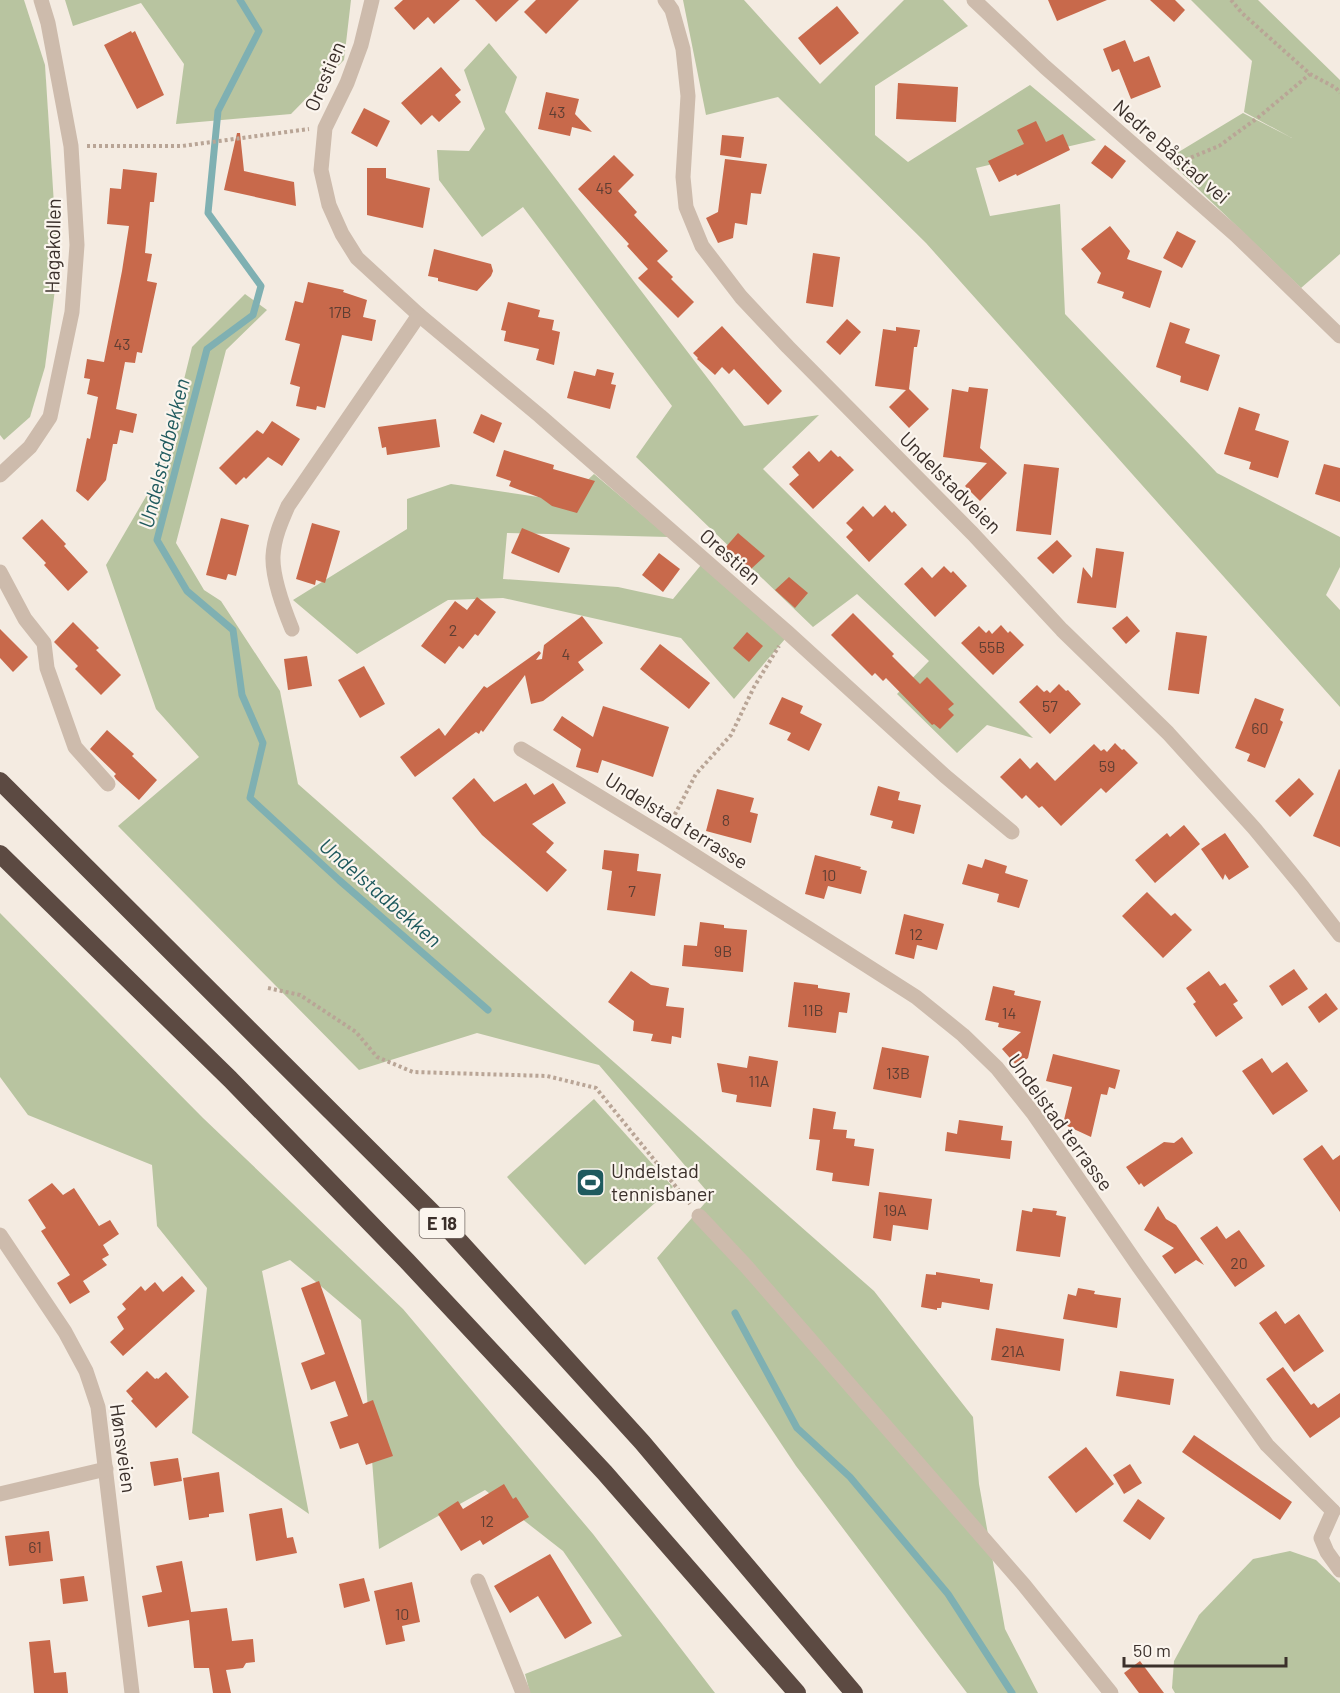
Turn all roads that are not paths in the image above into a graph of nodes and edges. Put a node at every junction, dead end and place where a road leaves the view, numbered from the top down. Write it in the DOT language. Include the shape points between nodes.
graph roads {
  1 [pos="40,0"];
  2 [pos="372,0"];
  3 [pos="665,0"];
  4 [pos="974,0"];
  5 [pos="419,315"];
  6 [pos="1340,336"];
  7 [pos="0,475"];
  8 [pos="0,572"];
  9 [pos="292,629"];
  10 [pos="521,748"];
  11 [pos="0,781"];
  12 [pos="108,784"];
  13 [pos="1012,832"];
  14 [pos="0,854"];
  15 [pos="1340,935"];
  16 [pos="699,1216"];
  17 [pos="0,1235"];
  18 [pos="106,1469"];
  19 [pos="0,1494"];
  20 [pos="1337,1510"];
  21 [pos="1340,1570"];
  22 [pos="478,1581"];
  23 [pos="132,1693"];
  24 [pos="522,1693"];
  25 [pos="797,1693"];
  26 [pos="854,1693"];
  27 [pos="1111,1693"];
  1 -- 7 [label="street, Hagakollen" via="71,146 77,245 72,312 50,417 30,447"];
  2 -- 5 [label="street, Orestien" via="361,45 325,128 321,170 329,205 357,258"];
  3 -- 15 [label="street, Undelstadveien" via="672,10 683,50 688,96 683,177 686,207 702,246 780,339 1175,741 1254,828"];
  4 -- 6 [label="street, Nedre Båstad vei" via="1236,235"];
  5 -- 9 [label="street" via="288,506 276,536 273,558"];
  5 -- 13 [label="street, Orestien" via="540,416"];
  8 -- 12 [label="street" via="25,619 44,643 47,668 75,747"];
  10 -- 20 [label="street, Undelstad terrasse" via="916,997 963,1035 997,1068 1032,1113 1267,1445"];
  11 -- 26 [label="highway, E 18" via="441,1221 642,1442"];
  14 -- 25 [label="highway, E 18" via="230,1079 407,1261 604,1473"];
  16 -- 27 [label="street" via="1024,1585"];
  17 -- 18 [label="street, Hønsveien" via="65,1332 86,1371 98,1407"];
  18 -- 19 [label="street"];
  18 -- 23 [label="street, Hønsveien"];
  20 -- 21 [label="street, Undelstad terrasse" via="1321,1538"];
  22 -- 24 [label="street"];
}
